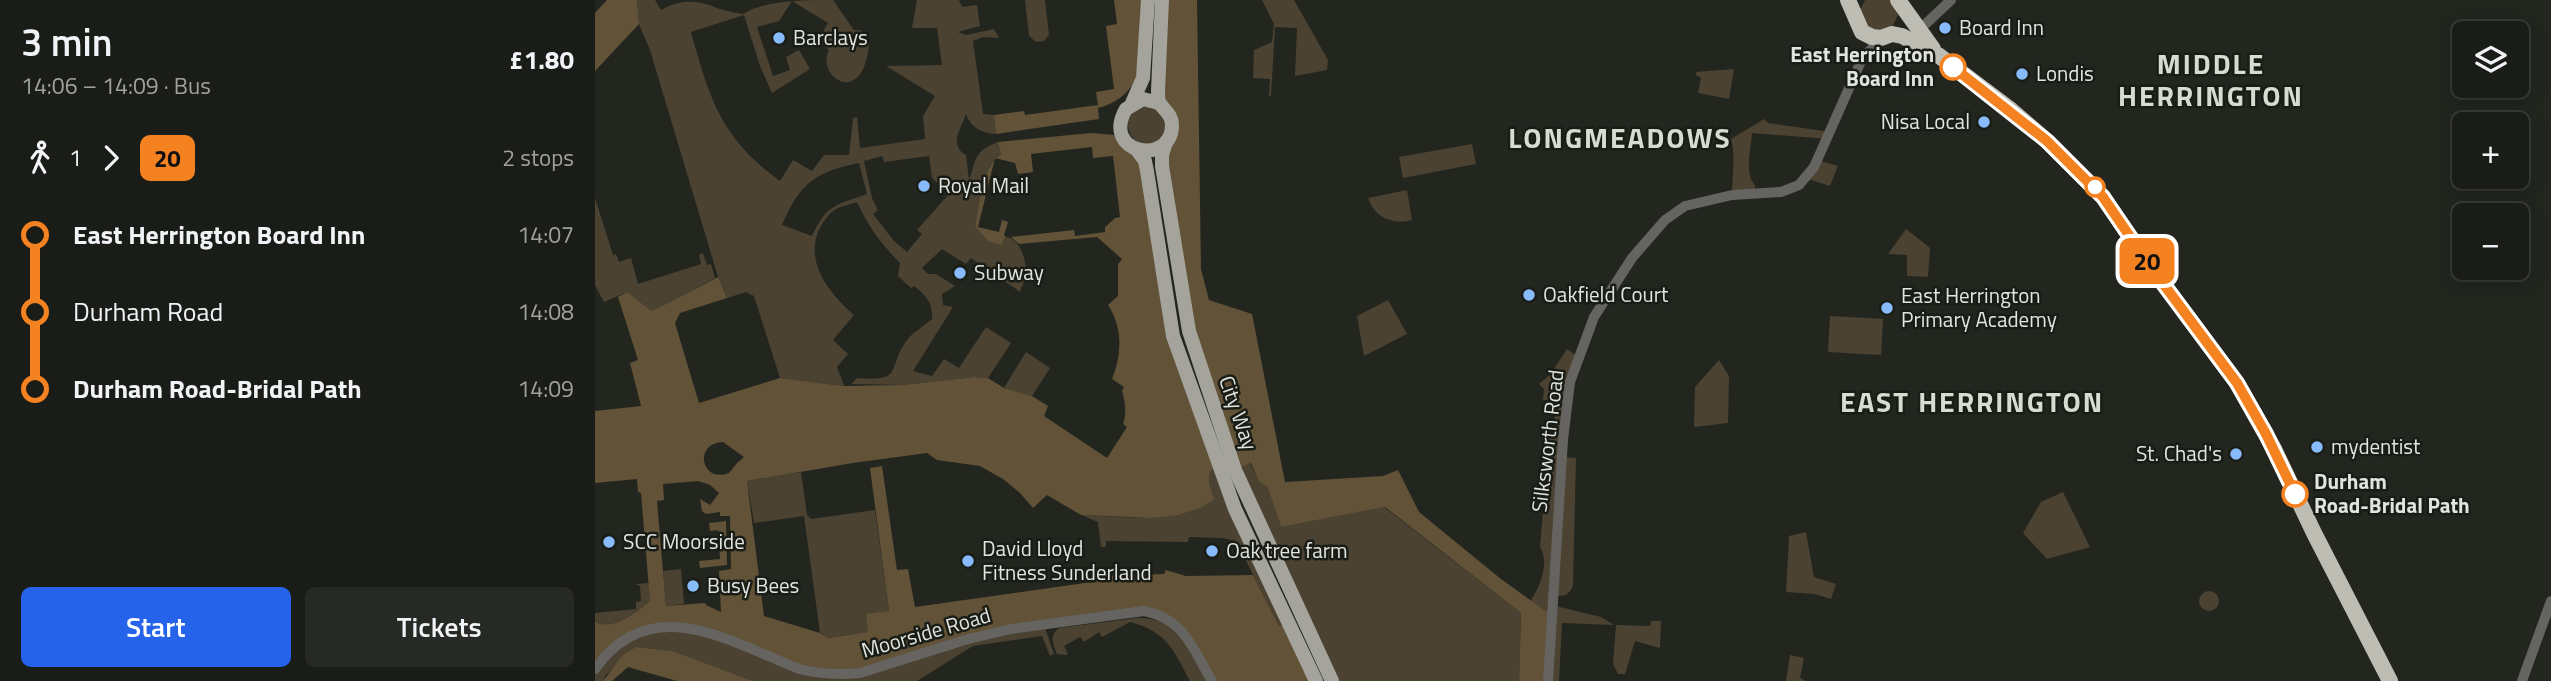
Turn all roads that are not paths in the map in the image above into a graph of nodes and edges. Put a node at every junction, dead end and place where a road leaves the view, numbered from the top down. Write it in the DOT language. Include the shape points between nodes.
graph roads {
  1 [pos="1147,0"];
  2 [pos="1162,0"];
  3 [pos="1951,0"];
  4 [pos="1899,2"];
  5 [pos="1855,10"];
  6 [pos="1918,31"];
  7 [pos="1886,36"];
  8 [pos="1938,55"];
  9 [pos="1862,59"];
  10 [pos="1132,103"];
  11 [pos="1159,103"];
  12 [pos="1167,142"];
  13 [pos="1137,150"];
  14 [pos="1250,502"];
  15 [pos="1235,509"];
  16 [pos="2551,601"];
  17 [pos="595,669"];
  18 [pos="1212,681"];
  19 [pos="1316,681"];
  20 [pos="1332,681"];
  21 [pos="1548,681"];
  22 [pos="2391,681"];
  23 [pos="2522,681"];
  1 -- 10 [label="main road, City Way" via="1143,78"];
  2 -- 11 [label="main road, City Way"];
  3 -- 6 [label="street"];
  4 -- 6 [label="highway"];
  4 -- 7 [label="highway" via="1902,20"];
  5 -- 7 [label="highway" via="1872,37"];
  5 -- 9 [label="street"];
  6 -- 8 [label="highway"];
  7 -- 8 [label="highway" via="1902,36"];
  7 -- 9 [label="street, Silksworth Road"];
  8 -- 22 [label="highway" via="2011,110 2103,197 2237,383"];
  9 -- 21 [label="street, Silksworth Road" via="1814,167 1799,185 1781,192 1732,195 1685,206 1665,220 1632,257 1594,317 1570,382"];
  10 -- 11 [label="main road" via="1147,99"];
  10 -- 13 [label="main road, City Way" via="1120,125 1126,142"];
  11 -- 12 [label="main road, City Way" via="1171,116"];
  12 -- 13 [label="main road" via="1153,150"];
  12 -- 14 [label="main road, City Way" via="1162,166 1189,331"];
  13 -- 15 [label="main road, City Way" via="1147,171 1173,336"];
  14 -- 15 [label="main road"];
  14 -- 20 [label="main road, City Way"];
  15 -- 19 [label="main road, City Way"];
  16 -- 23 [label="street"];
  17 -- 18 [label="street, Moorside Road" via="621,641 657,627 703,630 799,669 846,674 1011,629 1144,611 1162,614 1179,626"];
}
